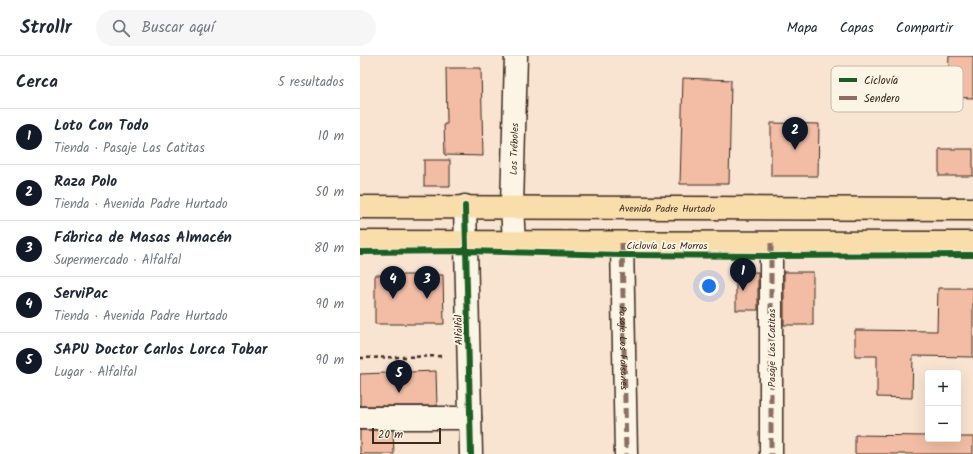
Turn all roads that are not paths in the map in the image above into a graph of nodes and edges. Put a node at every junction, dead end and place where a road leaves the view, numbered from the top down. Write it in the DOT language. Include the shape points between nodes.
graph roads {
  1 [pos="516,56"];
  2 [pos="465,206"];
  3 [pos="512,206"];
  4 [pos="360,207"];
  5 [pos="973,210"];
  6 [pos="360,242"];
  7 [pos="466,242"];
  8 [pos="514,243"];
  9 [pos="622,243"];
  10 [pos="771,243"];
  11 [pos="973,243"];
  12 [pos="360,418"];
  13 [pos="470,418"];
  14 [pos="471,454"];
  15 [pos="626,454"];
  16 [pos="771,454"];
  1 -- 3 [label="street, Los Tréboles"];
  2 -- 3 [label="main road, Avenida Padre Hurtado"];
  2 -- 4 [label="main road, Avenida Padre Hurtado"];
  2 -- 7 [label="street, Alfalfal"];
  3 -- 5 [label="main road, Avenida Padre Hurtado"];
  3 -- 8 [label="street, Los Tréboles"];
  6 -- 7 [label="main road"];
  7 -- 8 [label="main road"];
  7 -- 13 [label="street, Alfalfal"];
  8 -- 9 [label="main road"];
  9 -- 10 [label="main road"];
  9 -- 15 [label="street, Pasaje Los Faisanes"];
  10 -- 11 [label="main road"];
  10 -- 16 [label="street, Pasaje Las Catitas"];
  12 -- 13 [label="street"];
  13 -- 14 [label="street, Alfalfal"];
}
